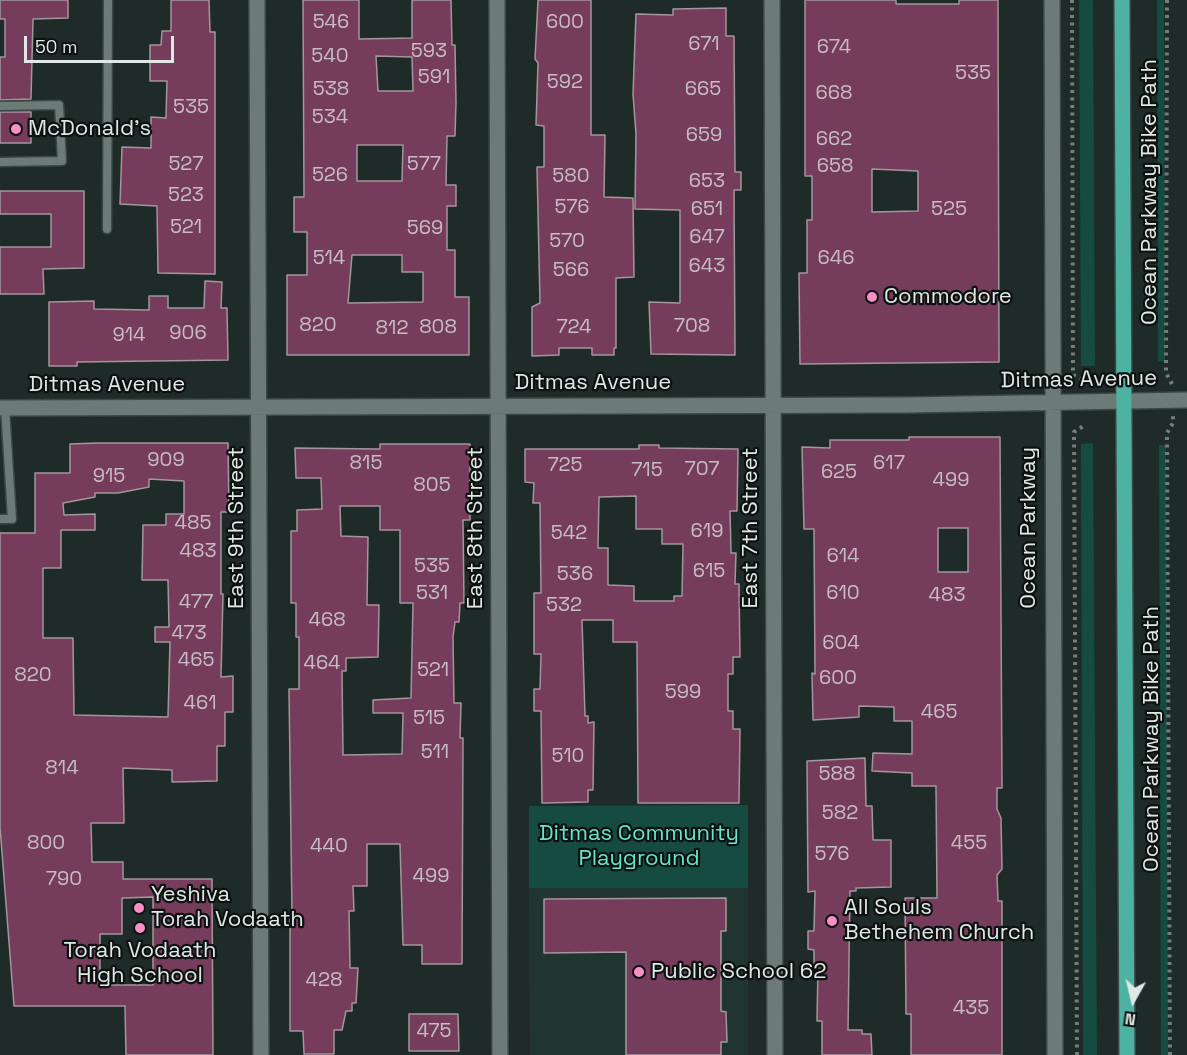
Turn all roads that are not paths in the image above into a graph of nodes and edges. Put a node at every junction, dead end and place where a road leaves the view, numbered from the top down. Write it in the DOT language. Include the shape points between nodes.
graph roads {
  1 [pos="108,0"];
  2 [pos="258,0"];
  3 [pos="497,0"];
  4 [pos="772,0"];
  5 [pos="1052,0"];
  6 [pos="1122,0"];
  7 [pos="0,106"];
  8 [pos="0,162"];
  9 [pos="107,229"];
  10 [pos="1187,400"];
  11 [pos="1124,402"];
  12 [pos="1052,403"];
  13 [pos="773,405"];
  14 [pos="498,406"];
  15 [pos="259,407"];
  16 [pos="3,408"];
  17 [pos="3,442"];
  18 [pos="4,457"];
  19 [pos="5,480"];
  20 [pos="0,501"];
  21 [pos="11,501"];
  22 [pos="0,519"];
  23 [pos="261,1055"];
  24 [pos="500,1055"];
  25 [pos="775,1055"];
  26 [pos="1055,1055"];
  27 [pos="1127,1055"];
  1 -- 9 [label="lane"];
  2 -- 15 [label="street, East 9th Street"];
  3 -- 14 [label="street, East 8th Street"];
  4 -- 13 [label="street, East 7th Street"];
  5 -- 12 [label="street, Ocean Parkway"];
  6 -- 11 [label="main road"];
  7 -- 8 [label="lane" via="59,105 62,161"];
  10 -- 11 [label="street, Ditmas Avenue"];
  11 -- 12 [label="street, Ditmas Avenue"];
  11 -- 27 [label="main road"];
  12 -- 13 [label="street, Ditmas Avenue"];
  12 -- 26 [label="street, Ocean Parkway"];
  13 -- 14 [label="street, Ditmas Avenue"];
  13 -- 25 [label="street, East 7th Street"];
  14 -- 15 [label="street, Ditmas Avenue"];
  14 -- 24 [label="street, East 8th Street"];
  15 -- 16 [label="street, Ditmas Avenue"];
  15 -- 23 [label="street, East 9th Street"];
  16 -- 17 [label="lane"];
  17 -- 18 [label="lane"];
  18 -- 19 [label="lane"];
  19 -- 21 [label="lane"];
  20 -- 21 [label="lane"];
  21 -- 22 [label="lane" via="12,519"];
}
